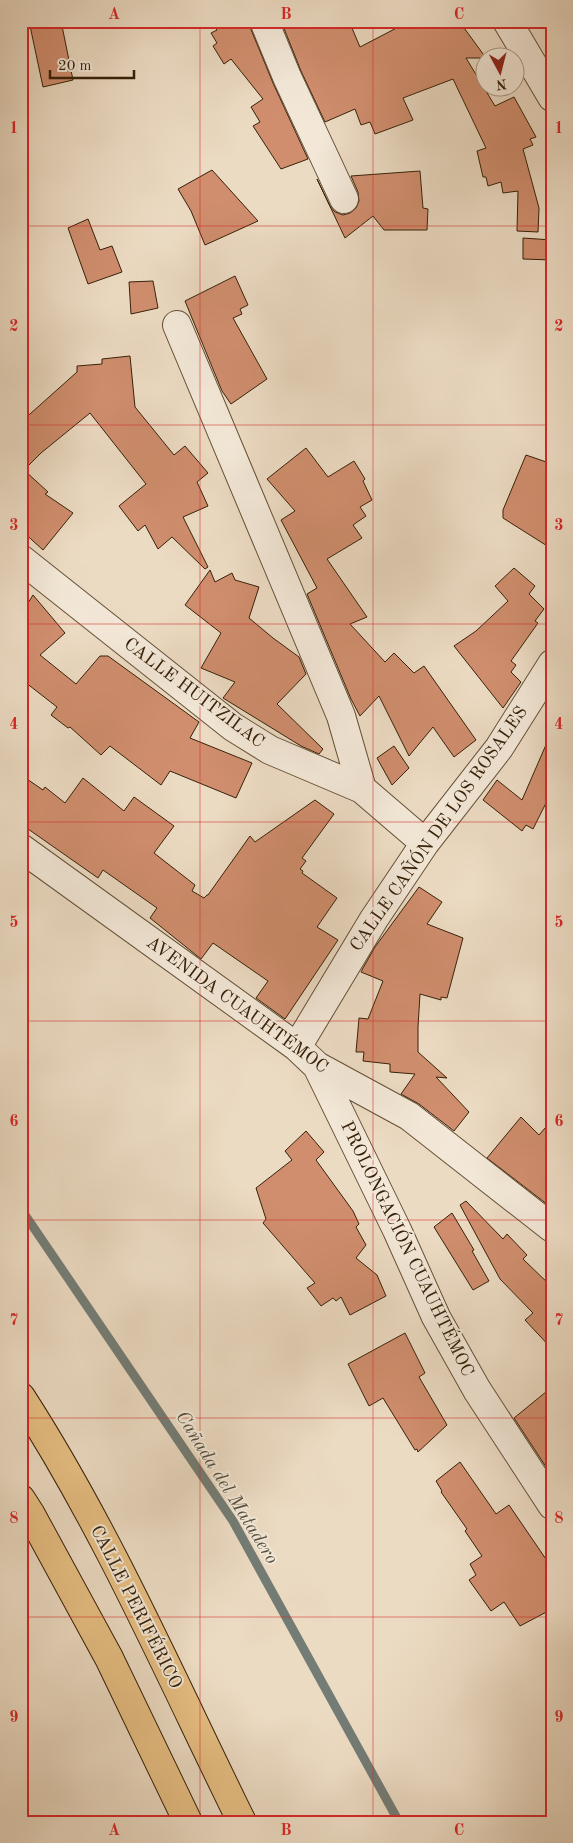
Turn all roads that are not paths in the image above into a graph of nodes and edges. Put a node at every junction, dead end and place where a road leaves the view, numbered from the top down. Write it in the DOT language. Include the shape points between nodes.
graph roads {
  1 [pos="264,21"];
  2 [pos="508,21"];
  3 [pos="552,97"];
  4 [pos="344,199"];
  5 [pos="176,325"];
  6 [pos="21,559"];
  7 [pos="552,664"];
  8 [pos="362,789"];
  9 [pos="425,843"];
  10 [pos="21,848"];
  11 [pos="297,1047"];
  12 [pos="317,1066"];
  13 [pos="552,1228"];
  14 [pos="21,1397"];
  15 [pos="21,1499"];
  16 [pos="552,1505"];
  17 [pos="188,1822"];
  18 [pos="242,1822"];
  1 -- 4 [label="street"];
  2 -- 3 [label="street"];
  5 -- 8 [label="street" via="341,716"];
  6 -- 8 [label="street, CALLE HUITZILAC" via="232,726 270,750"];
  7 -- 9 [label="street, CALLE CAÑÓN DE LOS ROSALES" via="499,748"];
  8 -- 9 [label="street, CALLE HUITZILAC"];
  9 -- 11 [label="street, CALLE CAÑÓN DE LOS ROSALES" via="374,919"];
  10 -- 11 [label="street, AVENIDA CUAUHTÉMOC"];
  11 -- 12 [label="street, AVENIDA CUAUHTÉMOC"];
  12 -- 13 [label="street, AVENIDA CUAUHTÉMOC" via="409,1116"];
  12 -- 16 [label="street, PROLONGACIÓN CUAUHTÉMOC" via="436,1317 477,1390"];
  14 -- 18 [label="highway, CALLE PERIFÉRICO" via="53,1447 120,1574"];
  15 -- 17 [label="highway" via="108,1658"];
}
